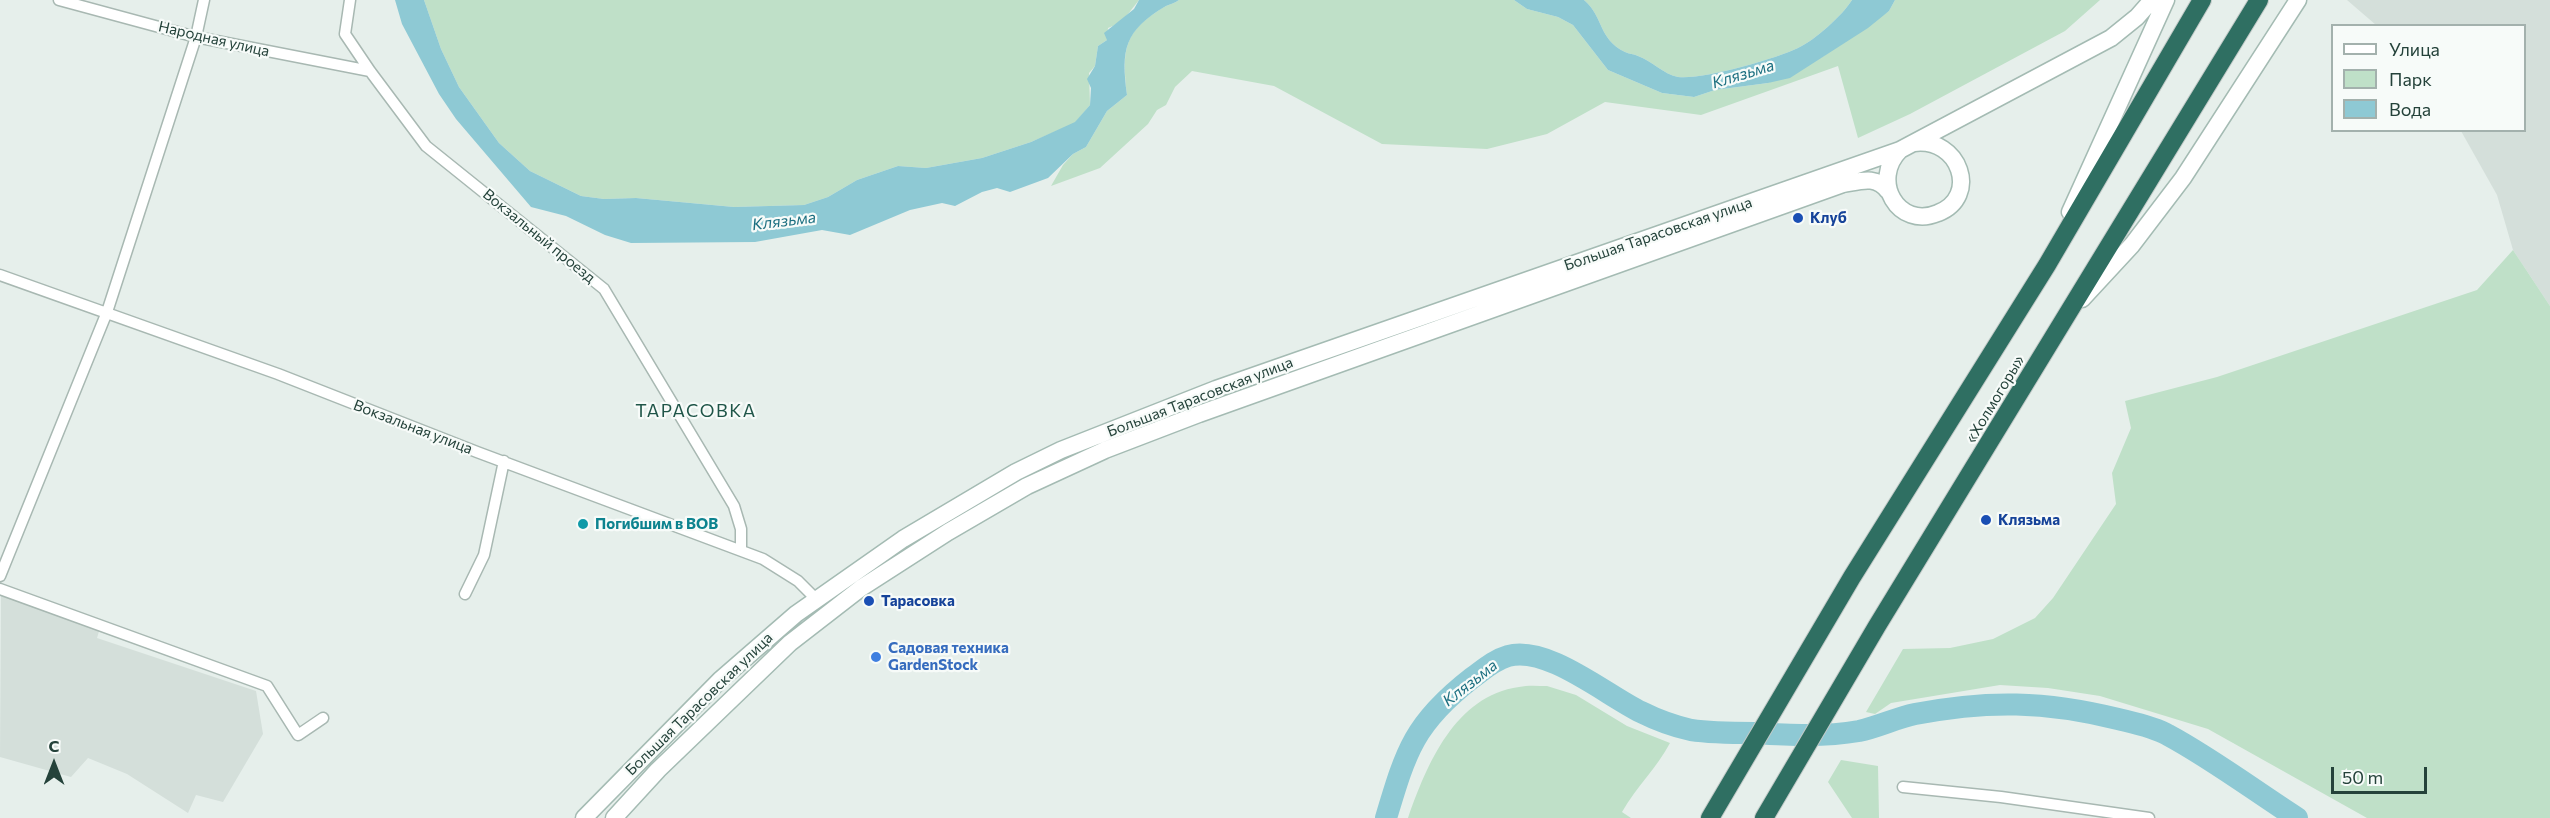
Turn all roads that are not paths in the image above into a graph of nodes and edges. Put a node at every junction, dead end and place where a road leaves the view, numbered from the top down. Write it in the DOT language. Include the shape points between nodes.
graph roads {
  1 [pos="59,0"];
  2 [pos="204,0"];
  3 [pos="350,0"];
  4 [pos="2152,0"];
  5 [pos="2166,0"];
  6 [pos="2202,0"];
  7 [pos="2259,0"];
  8 [pos="2298,0"];
  9 [pos="196,37"];
  10 [pos="369,71"];
  11 [pos="1906,147"];
  12 [pos="1888,191"];
  13 [pos="2047,265"];
  14 [pos="0,274"];
  15 [pos="107,312"];
  16 [pos="2067,315"];
  17 [pos="504,461"];
  18 [pos="741,550"];
  19 [pos="0,576"];
  20 [pos="0,589"];
  21 [pos="465,594"];
  22 [pos="816,599"];
  23 [pos="323,718"];
  24 [pos="1903,787"];
  25 [pos="1711,816"];
  26 [pos="1764,817"];
  27 [pos="584,818"];
  28 [pos="614,818"];
  29 [pos="2150,818"];
  1 -- 9 [label="street, Народная улица"];
  2 -- 9 [label="street"];
  3 -- 10 [label="street, Вокзальный проезд" via="345,34"];
  4 -- 11 [label="street" via="2110,38"];
  5 -- 13 [label="street"];
  6 -- 13 [label="highway, «Холмогоры»"];
  7 -- 16 [label="highway, «Холмогоры»"];
  8 -- 16 [label="street" via="2183,178 2132,245"];
  9 -- 10 [label="street, Народная улица"];
  9 -- 15 [label="street"];
  10 -- 18 [label="street, Вокзальный проезд" via="426,146 604,290 734,506 741,529"];
  11 -- 12 [label="street" via="1888,168"];
  11 -- 12 [label="street" via="1932,142 1945,148 1956,160 1960,189 1955,200 1938,213 1921,216 1900,208"];
  11 -- 22 [label="street, Большая Тарасовская улица" via="1216,389 1061,450 903,539"];
  12 -- 28 [label="street, Большая Тарасовская улица" via="1878,181 1868,179 1843,184 1199,414 1105,450 1027,486 948,532 825,614 722,708"];
  13 -- 25 [label="highway, «Холмогоры»" via="1822,627"];
  14 -- 15 [label="street, Вокзальная улица"];
  15 -- 17 [label="street, Вокзальная улица"];
  15 -- 19 [label="street"];
  16 -- 26 [label="highway, «Холмогоры»"];
  17 -- 18 [label="street, Вокзальная улица"];
  17 -- 21 [label="street" via="484,555"];
  18 -- 22 [label="street, Вокзальная улица" via="782,570"];
  20 -- 23 [label="street" via="267,686 298,735"];
  22 -- 27 [label="street, Большая Тарасовская улица" via="720,680"];
  24 -- 29 [label="street"];
}
